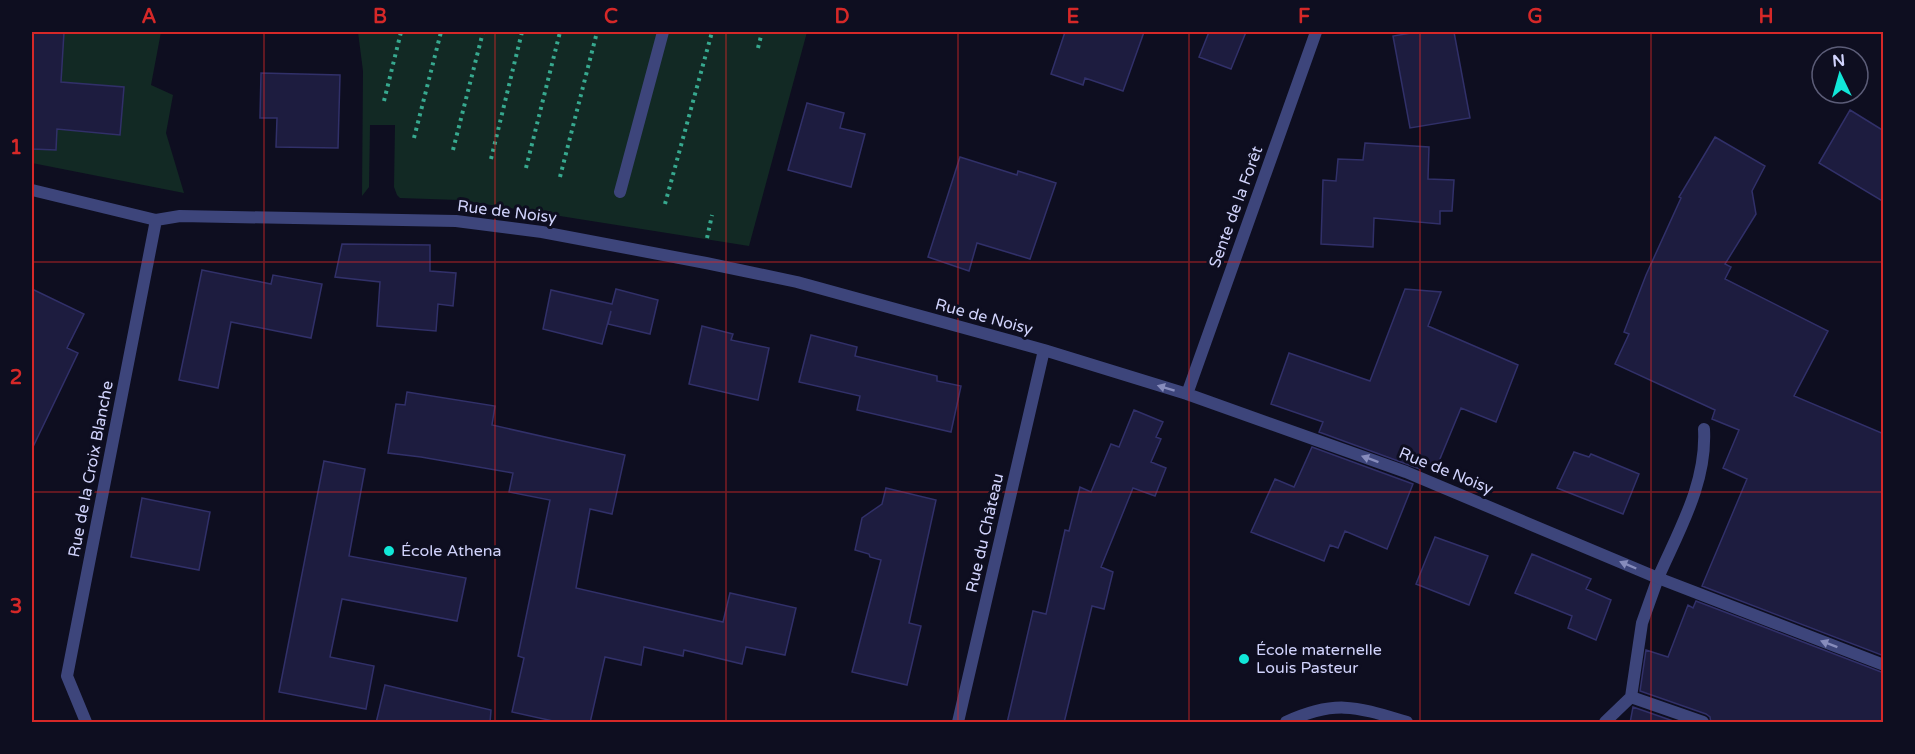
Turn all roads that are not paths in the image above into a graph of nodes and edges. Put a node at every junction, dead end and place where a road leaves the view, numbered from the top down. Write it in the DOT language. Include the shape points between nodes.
graph roads {
  1 [pos="663,32"];
  2 [pos="1316,32"];
  3 [pos="32,189"];
  4 [pos="620,192"];
  5 [pos="156,220"];
  6 [pos="1044,350"];
  7 [pos="1187,394"];
  8 [pos="1704,429"];
  9 [pos="1658,578"];
  10 [pos="1884,665"];
  11 [pos="1631,698"];
  12 [pos="86,723"];
  13 [pos="958,723"];
  14 [pos="1286,723"];
  15 [pos="1407,723"];
  16 [pos="1605,723"];
  17 [pos="1703,723"];
  1 -- 4 [label="street"];
  2 -- 7 [label="street, Sente de la Forêt"];
  3 -- 5 [label="street, Rue de Noisy"];
  5 -- 6 [label="street, Rue de Noisy" via="180,216 456,221 542,231 797,282"];
  5 -- 12 [label="street, Rue de la Croix Blanche" via="67,676"];
  7 -- 6 [label="street, Rue de Noisy, one-way"];
  6 -- 13 [label="street, Rue du Château"];
  9 -- 7 [label="street, Rue de Noisy, one-way" via="1406,472"];
  8 -- 9 [label="street" via="1698,488"];
  10 -- 9 [label="street, Rue de Noisy, one-way"];
  9 -- 11 [label="street" via="1642,623"];
  11 -- 16 [label="street"];
  11 -- 17 [label="street"];
  14 -- 15 [label="street" via="1326,708 1362,708"];
}
